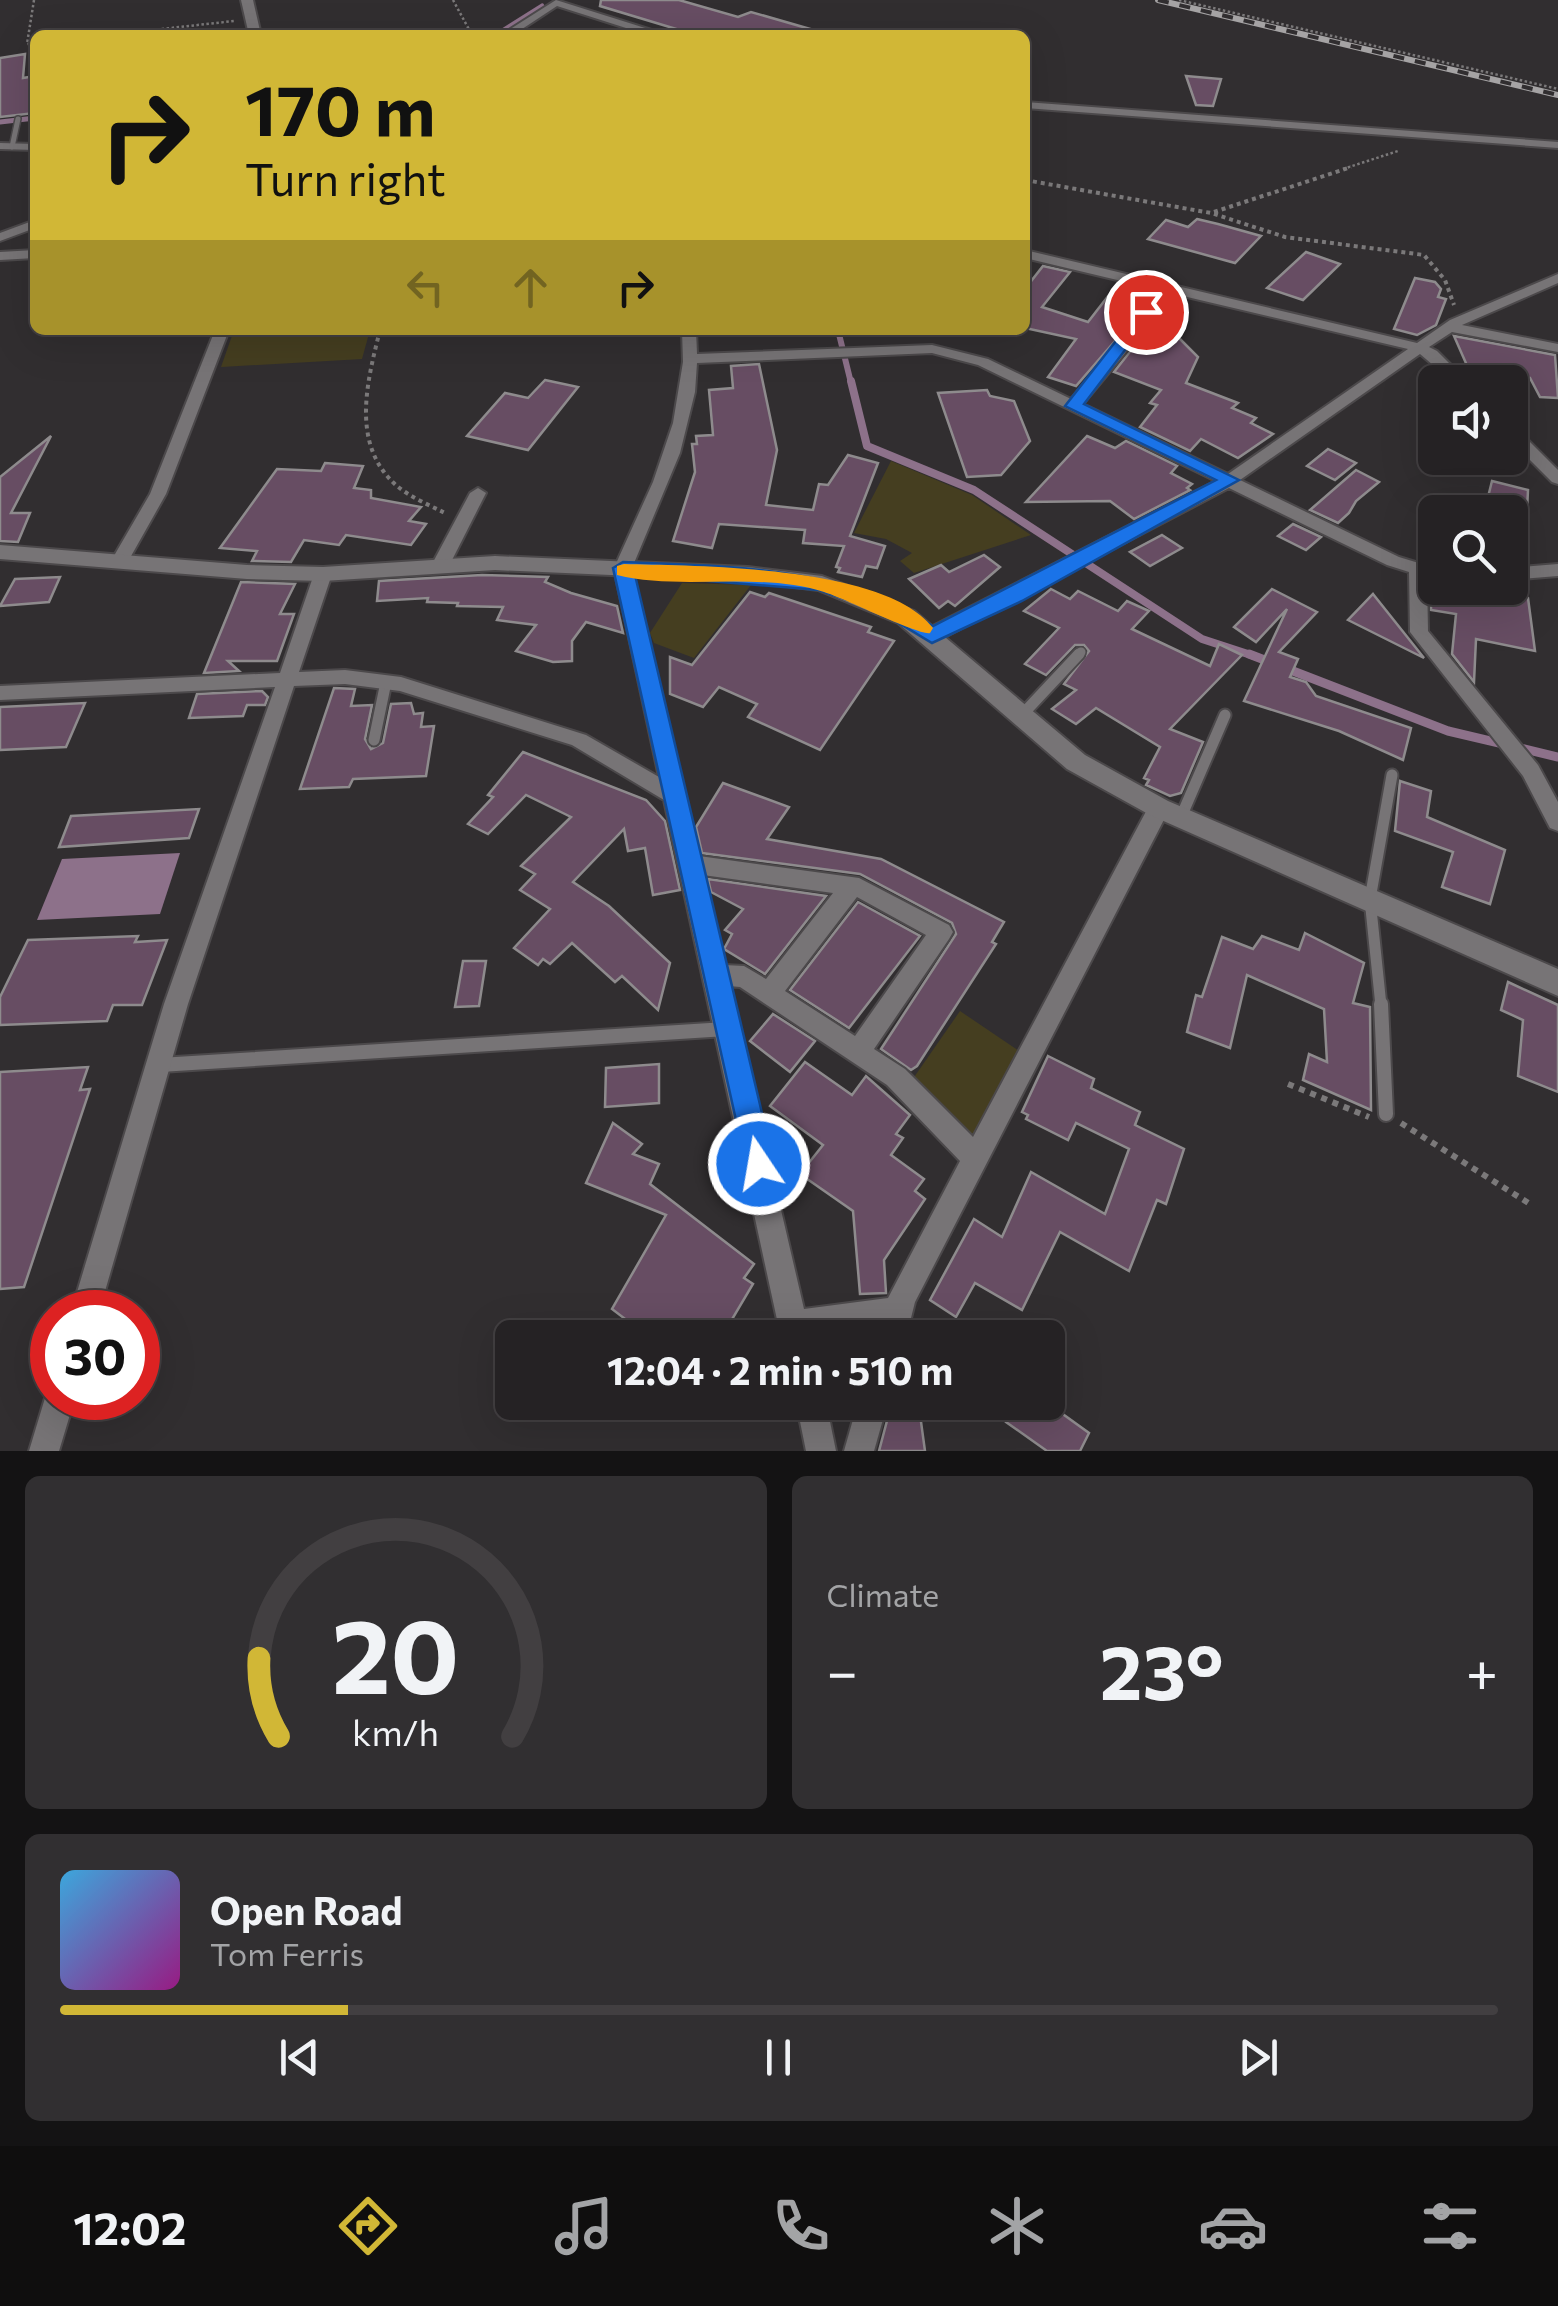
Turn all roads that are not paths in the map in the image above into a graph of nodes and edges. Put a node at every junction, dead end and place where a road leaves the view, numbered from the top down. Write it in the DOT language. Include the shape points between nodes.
graph roads {
  1 [pos="247,0"];
  2 [pos="548,4"];
  3 [pos="254,30"];
  4 [pos="513,30"];
  5 [pos="536,30"];
  6 [pos="640,30"];
  7 [pos="1030,105"];
  8 [pos="18,119"];
  9 [pos="1558,145"];
  10 [pos="6,146"];
  11 [pos="30,226"];
  12 [pos="0,236"];
  13 [pos="30,254"];
  14 [pos="1030,255"];
  15 [pos="0,256"];
  16 [pos="1558,266"];
  17 [pos="1558,278"];
  18 [pos="1163,286"];
  19 [pos="1558,290"];
  20 [pos="1514,296"];
  21 [pos="1453,325"];
  22 [pos="220,335"];
  23 [pos="690,335"];
  24 [pos="1417,347"];
  25 [pos="1558,348"];
  26 [pos="692,359"];
  27 [pos="1443,365"];
  28 [pos="1074,406"];
  29 [pos="1528,449"];
  30 [pos="1558,479"];
  31 [pos="1230,480"];
  32 [pos="478,493"];
  33 [pos="0,552"];
  34 [pos="120,562"];
  35 [pos="440,566"];
  36 [pos="623,568"];
  37 [pos="1418,569"];
  38 [pos="1558,570"];
  39 [pos="1528,572"];
  40 [pos="323,574"];
  41 [pos="1422,605"];
  42 [pos="932,635"];
  43 [pos="1081,652"];
  44 [pos="289,680"];
  45 [pos="386,682"];
  46 [pos="0,693"];
  47 [pos="1225,715"];
  48 [pos="1021,716"];
  49 [pos="374,740"];
  50 [pos="1392,775"];
  51 [pos="674,794"];
  52 [pos="1170,813"];
  53 [pos="1558,822"];
  54 [pos="689,864"];
  55 [pos="851,887"];
  56 [pos="1370,899"];
  57 [pos="718,975"];
  58 [pos="1558,983"];
  59 [pos="770,992"];
  60 [pos="729,1028"];
  61 [pos="858,1052"];
  62 [pos="158,1065"];
  63 [pos="1386,1114"];
  64 [pos="975,1158"];
  65 [pos="92,1290"];
  66 [pos="793,1320"];
  67 [pos="897,1320"];
  68 [pos="53,1420"];
  69 [pos="815,1420"];
  70 [pos="868,1420"];
  71 [pos="44,1451"];
  72 [pos="821,1451"];
  73 [pos="859,1451"];
  1 -- 3 [label="street"];
  2 -- 4 [label="street"];
  2 -- 5 [label="street"];
  2 -- 6 [label="street"];
  7 -- 9 [label="street"];
  8 -- 10 [label="lane"];
  11 -- 12 [label="street"];
  13 -- 15 [label="street"];
  14 -- 18 [label="street"];
  16 -- 20 [label="street" via="1513,284"];
  17 -- 20 [label="street"];
  18 -- 24 [label="street"];
  18 -- 28 [label="street"];
  19 -- 20 [label="street" via="1541,298"];
  20 -- 21 [label="street"];
  21 -- 24 [label="street"];
  21 -- 25 [label="street"];
  22 -- 34 [label="street" via="158,494"];
  23 -- 26 [label="street"];
  24 -- 27 [label="street"];
  24 -- 31 [label="street"];
  26 -- 28 [label="street" via="932,349 984,362"];
  26 -- 36 [label="street" via="676,452"];
  28 -- 31 [label="street"];
  29 -- 30 [label="street"];
  31 -- 37 [label="street"];
  31 -- 42 [label="street"];
  32 -- 35 [label="street"];
  33 -- 34 [label="street"];
  34 -- 40 [label="street"];
  35 -- 36 [label="street"];
  35 -- 40 [label="street"];
  36 -- 42 [label="street" via="822,584 885,606"];
  36 -- 51 [label="street"];
  38 -- 39 [label="street"];
  40 -- 44 [label="street"];
  41 -- 53 [label="street" via="1419,632 1531,772"];
  42 -- 48 [label="street"];
  43 -- 48 [label="lane"];
  44 -- 45 [label="street"];
  44 -- 46 [label="street"];
  44 -- 62 [label="street"];
  45 -- 49 [label="lane"];
  45 -- 51 [label="street" via="580,740"];
  47 -- 52 [label="lane"];
  48 -- 52 [label="street" via="1076,762"];
  50 -- 56 [label="lane"];
  51 -- 54 [label="street"];
  52 -- 56 [label="street"];
  52 -- 64 [label="street"];
  54 -- 55 [label="street"];
  54 -- 57 [label="street"];
  55 -- 59 [label="street"];
  55 -- 61 [label="street" via="941,932"];
  56 -- 58 [label="street"];
  56 -- 63 [label="lane" via="1387,1058"];
  57 -- 59 [label="street" via="744,977"];
  57 -- 60 [label="street"];
  59 -- 61 [label="street"];
  60 -- 62 [label="lane"];
  60 -- 66 [label="street"];
  61 -- 64 [label="street" via="896,1077"];
  62 -- 65 [label="street"];
  64 -- 67 [label="street"];
  68 -- 71 [label="street"];
  69 -- 72 [label="street"];
  70 -- 73 [label="street"];
}
